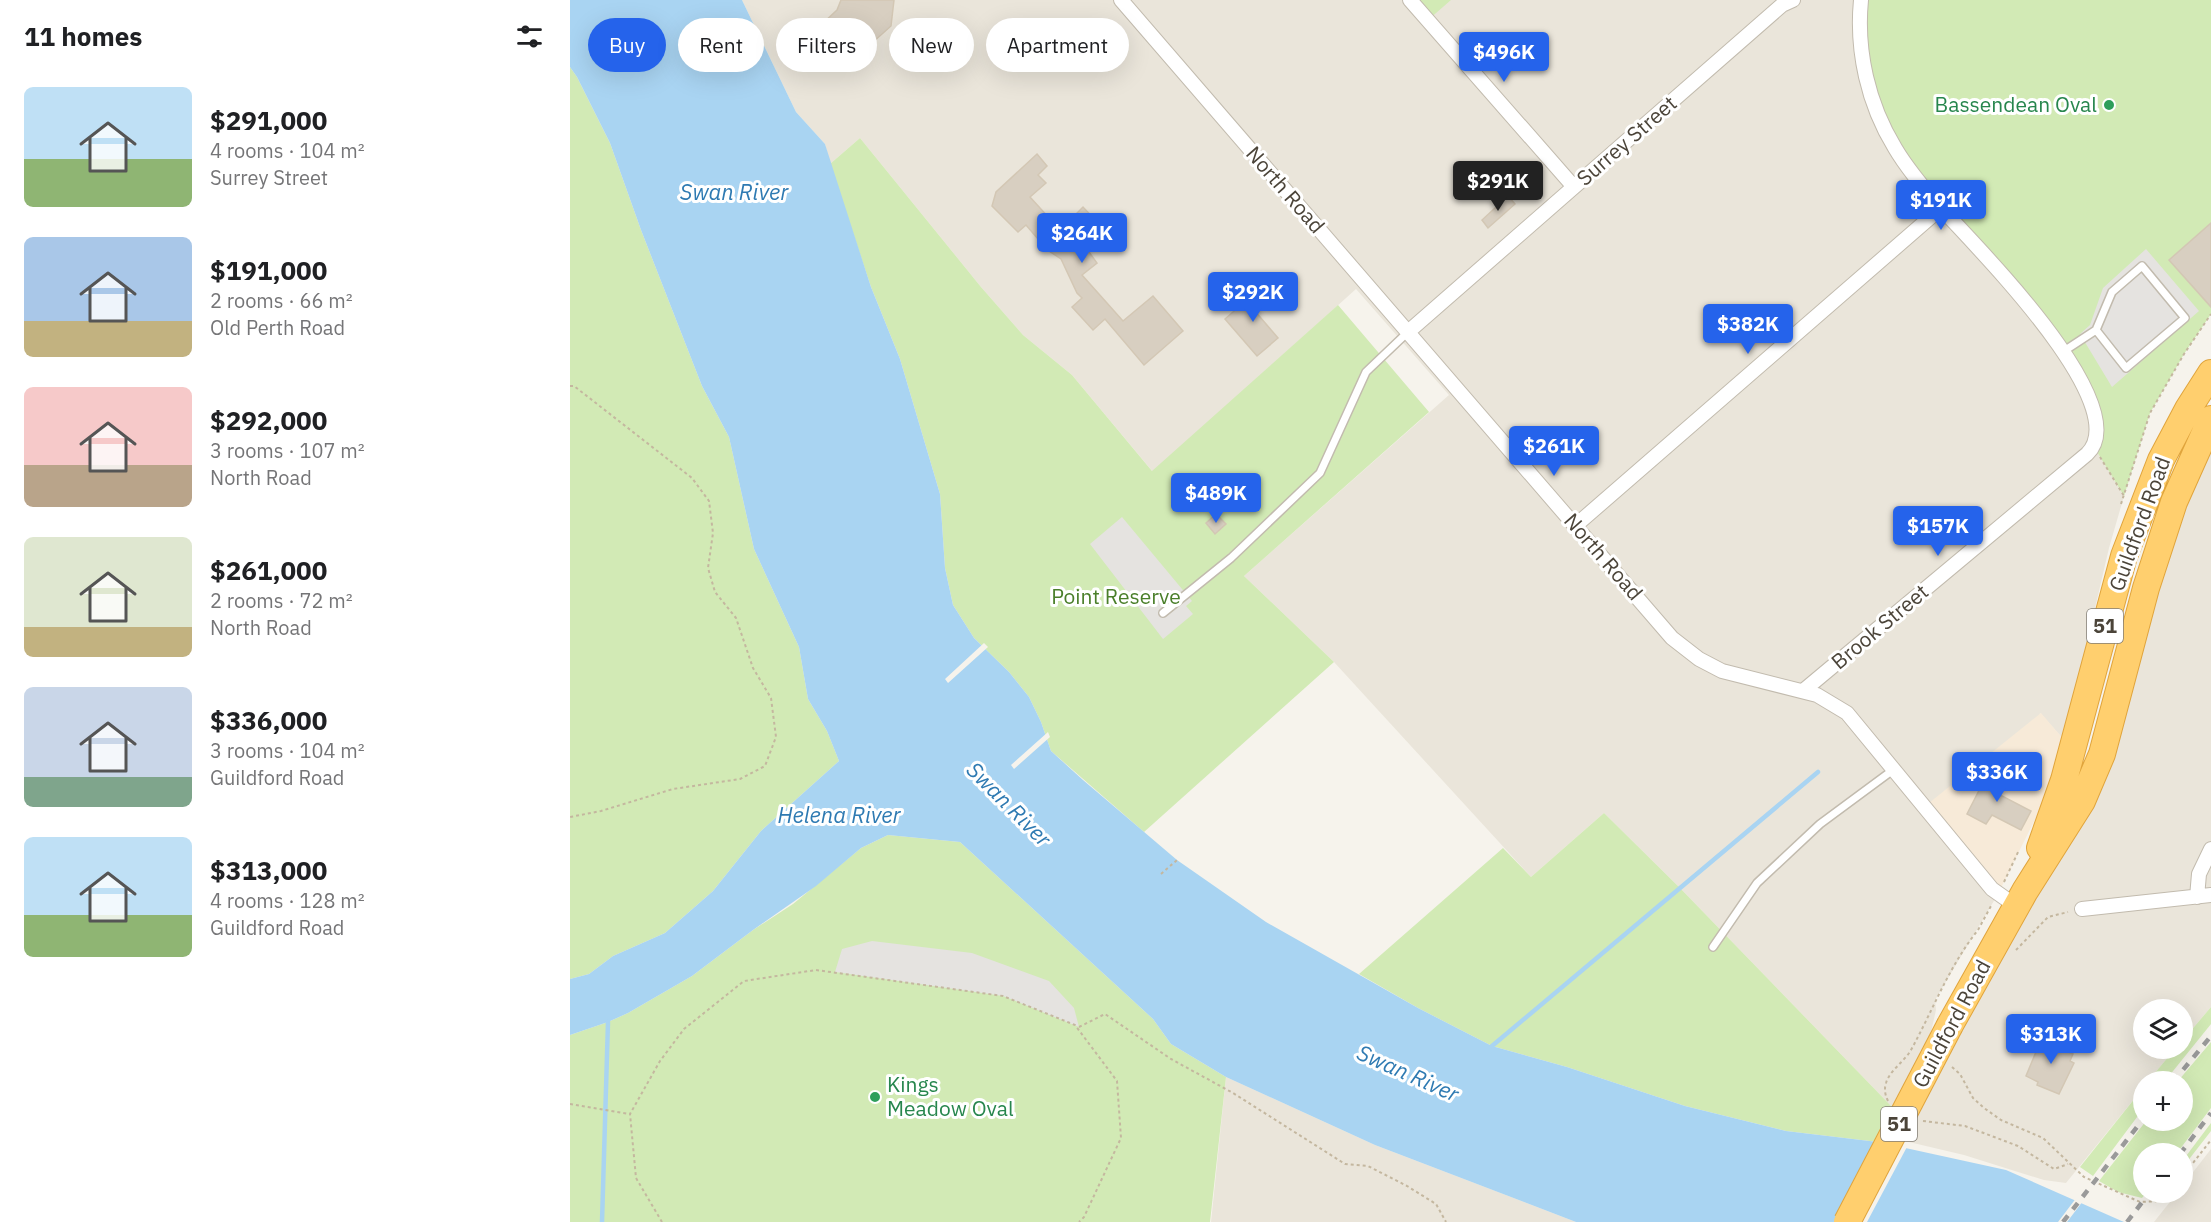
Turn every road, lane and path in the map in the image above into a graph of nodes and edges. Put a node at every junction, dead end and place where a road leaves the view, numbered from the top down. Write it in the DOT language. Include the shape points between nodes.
graph roads {
  1 [pos="1121,0"];
  2 [pos="1410,0"];
  3 [pos="1793,0"];
  4 [pos="1858,0"];
  5 [pos="1574,187"];
  6 [pos="1941,208"];
  7 [pos="2096,330"];
  8 [pos="1408,332"];
  9 [pos="2064,351"];
  10 [pos="2211,373"];
  11 [pos="570,386"];
  12 [pos="2211,419"];
  13 [pos="2094,447"];
  14 [pos="2124,496"];
  15 [pos="1575,526"];
  16 [pos="1163,613"];
  17 [pos="1803,691"];
  18 [pos="1893,770"];
  19 [pos="570,817"];
  20 [pos="2211,849"];
  21 [pos="1177,860"];
  22 [pos="1161,874"];
  23 [pos="2204,896"];
  24 [pos="2020,898"];
  25 [pos="2082,909"];
  26 [pos="1713,947"];
  27 [pos="2012,957"];
  28 [pos="1935,1000"];
  29 [pos="1079,1027"];
  30 [pos="1946,1063"];
  31 [pos="1889,1102"];
  32 [pos="570,1104"];
  33 [pos="630,1114"];
  34 [pos="1919,1120"];
  35 [pos="2211,1140"];
  36 [pos="2193,1163"];
  37 [pos="2068,1164"];
  38 [pos="2133,1200"];
  39 [pos="662,1222"];
  40 [pos="1079,1222"];
  41 [pos="1446,1222"];
  42 [pos="1847,1222"];
  1 -- 8 [label="street, North Road"];
  2 -- 5 [label="street"];
  3 -- 5 [label="street, Surrey Street" via="1782,5"];
  4 -- 6 [label="street" via="1861,45 1875,108 1895,149"];
  5 -- 8 [label="street, Surrey Street"];
  6 -- 9 [label="street"];
  6 -- 15 [label="street"];
  7 -- 7 [label="lane" via="2112,292 2142,266 2185,318 2126,368"];
  7 -- 9 [label="lane"];
  8 -- 15 [label="street, North Road"];
  8 -- 16 [label="lane" via="1366,372 1320,473 1231,558"];
  9 -- 13 [label="street" via="2092,405 2098,426"];
  10 -- 24 [label="highway, Guildford Road / 51" via="2161,460 2124,556 2064,780"];
  11 -- 19 [label="path" via="623,422 692,478 709,501 713,533 708,567 715,592 736,618 753,668 771,698 776,737 765,766 740,779 673,789"];
  12 -- 24 [label="highway, Guildford Road / 51" via="2174,502 2145,588 2102,754 2082,801"];
  13 -- 14 [label="path"];
  13 -- 17 [label="street, Brook Street"];
  15 -- 17 [label="street, North Road" via="1672,638 1692,654 1722,671"];
  17 -- 18 [label="street, North Road" via="1847,713"];
  18 -- 24 [label="street, North Road" via="1992,889"];
  18 -- 26 [label="lane" via="1820,824 1757,883"];
  20 -- 23 [label="street" via="2199,874"];
  21 -- 22 [label="path"];
  23 -- 25 [label="street"];
  24 -- 42 [label="highway, Guildford Road / 51, bridge"];
  25 -- 27 [label="path" via="2048,917"];
  28 -- 31 [label="path" via="1910,1053 1887,1079"];
  29 -- 41 [label="path" via="1105,1014 1171,1059 1345,1164 1368,1166 1407,1186 1436,1204"];
  30 -- 37 [label="path" via="1957,1071 1984,1108 2043,1138"];
  32 -- 33 [label="path"];
  33 -- 39 [label="path" via="636,1178"];
  33 -- 40 [label="path" via="660,1060 684,1029 744,981 816,970 1003,996 1075,1025 1116,1082 1121,1138"];
  34 -- 37 [label="path" via="1965,1126 2018,1146 2054,1169"];
  35 -- 36 [label="path"];
  37 -- 38 [label="path" via="2084,1177"];
}
